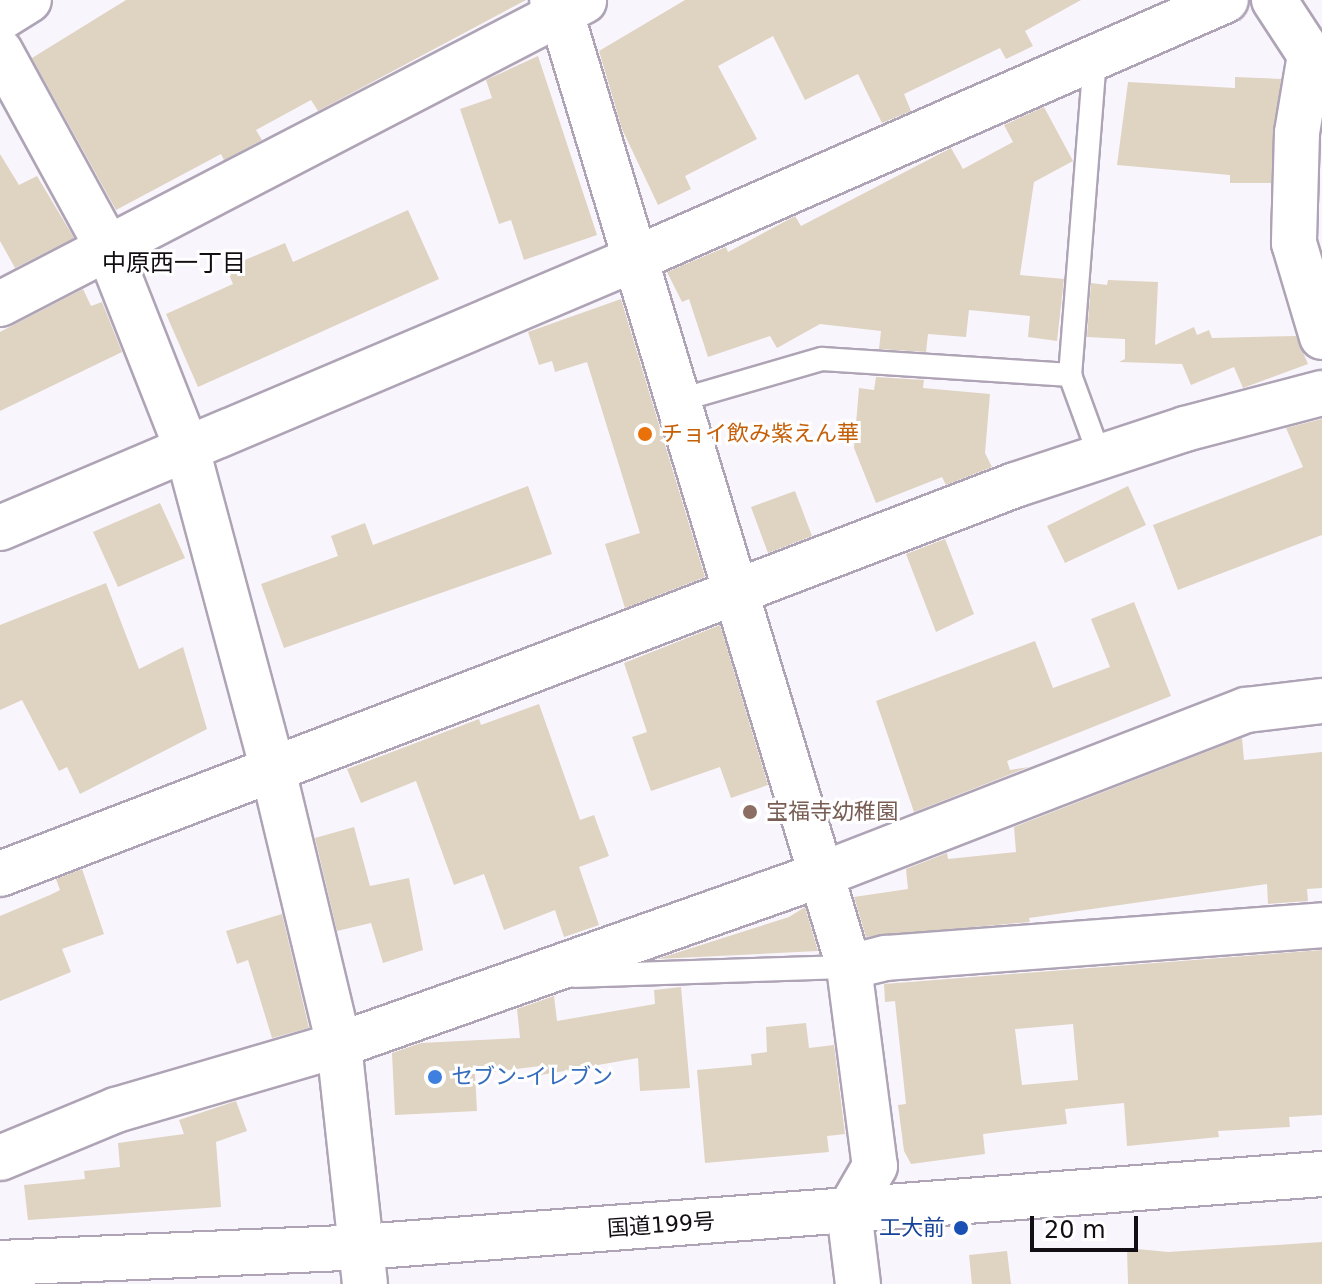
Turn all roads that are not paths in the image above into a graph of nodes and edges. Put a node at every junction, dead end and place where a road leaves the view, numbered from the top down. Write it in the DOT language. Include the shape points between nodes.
graph roads {
  1 [pos="29,0"];
  2 [pos="1226,0"];
  3 [pos="1274,0"];
  4 [pos="566,4"];
  5 [pos="0,18"];
  6 [pos="0,51"];
  7 [pos="1316,55"];
  8 [pos="1095,58"];
  9 [pos="108,248"];
  10 [pos="635,259"];
  11 [pos="0,304"];
  12 [pos="1322,337"];
  13 [pos="1070,375"];
  14 [pos="1322,393"];
  15 [pos="677,401"];
  16 [pos="187,449"];
  17 [pos="1100,457"];
  18 [pos="0,528"];
  19 [pos="735,593"];
  20 [pos="1322,701"];
  21 [pos="273,770"];
  22 [pos="0,874"];
  23 [pos="823,874"];
  24 [pos="1322,925"];
  25 [pos="849,967"];
  26 [pos="527,979"];
  27 [pos="339,1045"];
  28 [pos="0,1158"];
  29 [pos="1322,1174"];
  30 [pos="849,1211"];
  31 [pos="0,1263"];
  32 [pos="364,1265"];
  33 [pos="858,1284"];
  1 -- 5 [label="main road"];
  2 -- 8 [label="main road"];
  3 -- 7 [label="main road"];
  4 -- 9 [label="main road"];
  4 -- 10 [label="main road"];
  6 -- 9 [label="main road"];
  7 -- 12 [label="main road" via="1297,133 1294,243"];
  8 -- 10 [label="main road"];
  8 -- 13 [label="lane"];
  9 -- 11 [label="main road"];
  9 -- 16 [label="main road"];
  10 -- 15 [label="main road"];
  10 -- 16 [label="main road"];
  13 -- 15 [label="lane" via="822,359"];
  13 -- 17 [label="lane"];
  14 -- 17 [label="main road"];
  15 -- 19 [label="main road"];
  16 -- 18 [label="main road"];
  16 -- 21 [label="main road"];
  17 -- 19 [label="main road"];
  19 -- 21 [label="main road"];
  19 -- 23 [label="main road"];
  20 -- 23 [label="main road" via="1246,710"];
  21 -- 22 [label="main road"];
  21 -- 27 [label="main road"];
  23 -- 25 [label="main road"];
  23 -- 26 [label="main road"];
  24 -- 25 [label="main road" via="886,958"];
  25 -- 26 [label="lane"];
  25 -- 30 [label="main road" via="875,1166"];
  26 -- 27 [label="main road"];
  27 -- 28 [label="main road" via="116,1110"];
  27 -- 32 [label="main road"];
  29 -- 30 [label="main road, 国道199号"];
  30 -- 32 [label="main road, 国道199号"];
  30 -- 33 [label="main road"];
  31 -- 32 [label="main road, 国道199号"];
}
